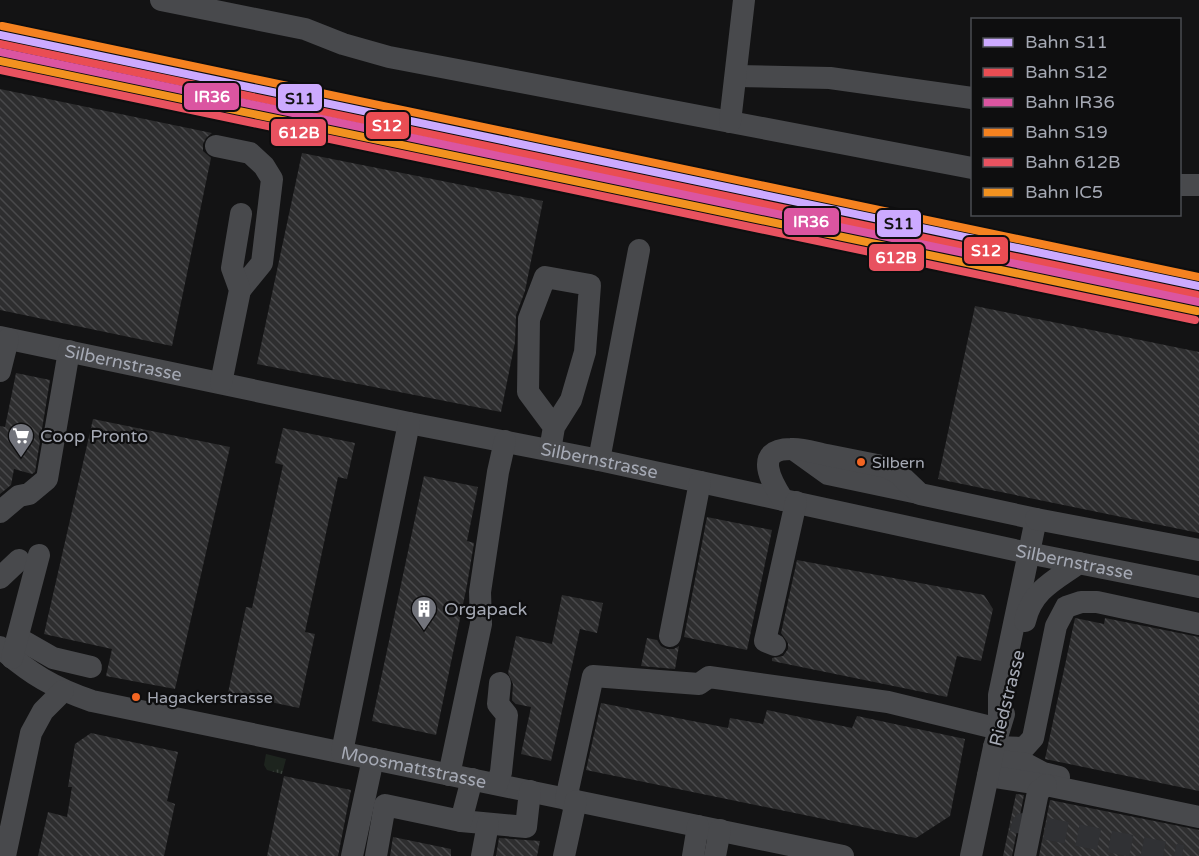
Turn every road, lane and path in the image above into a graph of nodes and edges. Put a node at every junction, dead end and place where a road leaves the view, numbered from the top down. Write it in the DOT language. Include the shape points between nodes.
graph roads {
  1 [pos="161,0"];
  2 [pos="744,0"];
  3 [pos="736,76"];
  4 [pos="971,98"];
  5 [pos="730,122"];
  6 [pos="216,146"];
  7 [pos="971,168"];
  8 [pos="1181,185"];
  9 [pos="1199,185"];
  10 [pos="241,214"];
  11 [pos="639,250"];
  12 [pos="240,290"];
  13 [pos="4,338"];
  14 [pos="69,351"];
  15 [pos="0,371"];
  16 [pos="220,383"];
  17 [pos="409,423"];
  18 [pos="554,427"];
  19 [pos="505,441"];
  20 [pos="550,450"];
  21 [pos="599,460"];
  22 [pos="700,482"];
  23 [pos="790,501"];
  24 [pos="0,512"];
  25 [pos="1036,519"];
  26 [pos="1199,550"];
  27 [pos="1028,552"];
  28 [pos="1079,562"];
  29 [pos="0,578"];
  30 [pos="1199,587"];
  31 [pos="1199,624"];
  32 [pos="670,636"];
  33 [pos="775,645"];
  34 [pos="10,648"];
  35 [pos="92,667"];
  36 [pos="500,683"];
  37 [pos="63,691"];
  38 [pos="342,752"];
  39 [pos="993,753"];
  40 [pos="373,759"];
  41 [pos="449,775"];
  42 [pos="472,779"];
  43 [pos="497,784"];
  44 [pos="1046,785"];
  45 [pos="530,791"];
  46 [pos="571,800"];
  47 [pos="1199,806"];
  48 [pos="1199,817"];
  49 [pos="461,821"];
  50 [pos="488,824"];
  51 [pos="709,828"];
  52 [pos="5,856"];
  53 [pos="352,856"];
  54 [pos="376,856"];
  55 [pos="482,856"];
  56 [pos="564,856"];
  57 [pos="693,856"];
  58 [pos="715,856"];
  59 [pos="840,856"];
  60 [pos="971,856"];
  61 [pos="1025,856"];
  1 -- 5 [label="street" via="305,29 389,57"];
  2 -- 3 [label="street"];
  3 -- 4 [label="street" via="830,78"];
  3 -- 5 [label="street"];
  5 -- 7 [label="street"];
  6 -- 12 [label="street" via="250,153 272,179 262,263"];
  8 -- 9 [label="street"];
  10 -- 12 [label="street" via="232,268"];
  11 -- 21 [label="street"];
  12 -- 16 [label="street"];
  13 -- 14 [label="street, Silbernstrasse"];
  13 -- 15 [label="street"];
  14 -- 16 [label="street, Silbernstrasse"];
  14 -- 24 [label="street" via="47,479"];
  16 -- 17 [label="street, Silbernstrasse"];
  17 -- 19 [label="street, Silbernstrasse"];
  17 -- 38 [label="street"];
  18 -- 18 [label="street" via="528,392 529,319 545,277 590,285 585,352 571,400"];
  18 -- 20 [label="street"];
  19 -- 20 [label="street, Silbernstrasse"];
  19 -- 41 [label="street" via="480,592 481,624"];
  20 -- 21 [label="street, Silbernstrasse"];
  21 -- 22 [label="street, Silbernstrasse"];
  22 -- 23 [label="street, Silbernstrasse"];
  22 -- 32 [label="street"];
  23 -- 25 [label="street" via="771,480 768,465 775,453 792,448 887,467 920,494"];
  23 -- 27 [label="street, Silbernstrasse"];
  23 -- 33 [label="street" via="765,641"];
  25 -- 26 [label="street"];
  25 -- 27 [label="street"];
  27 -- 28 [label="street, Silbernstrasse"];
  27 -- 39 [label="street" via="999,695"];
  28 -- 30 [label="street, Silbernstrasse"];
  28 -- 39 [label="street, Riedstrasse" via="1033,599"];
  29 -- 34 [label="street" via="29,558"];
  31 -- 39 [label="street" via="1097,602 1066,607 1056,626 1033,738 1024,748"];
  34 -- 35 [label="street"];
  34 -- 37 [label="street, Moosmattstrasse" via="23,668"];
  36 -- 43 [label="street" via="498,704 507,715"];
  37 -- 38 [label="street, Moosmattstrasse"];
  37 -- 52 [label="street" via="43,711 31,733"];
  38 -- 40 [label="street, Moosmattstrasse"];
  39 -- 44 [label="street"];
  39 -- 46 [label="street" via="888,702 709,677 699,684 593,676"];
  39 -- 47 [label="street" via="1043,773"];
  39 -- 60 [label="street, Riedstrasse"];
  40 -- 41 [label="street, Moosmattstrasse"];
  40 -- 53 [label="street"];
  41 -- 42 [label="street, Moosmattstrasse"];
  42 -- 43 [label="street, Moosmattstrasse"];
  42 -- 49 [label="street"];
  43 -- 45 [label="street, Moosmattstrasse"];
  44 -- 48 [label="street"];
  44 -- 61 [label="street" via="1038,792"];
  45 -- 46 [label="street, Moosmattstrasse"];
  45 -- 50 [label="street" via="526,827"];
  46 -- 51 [label="street, Moosmattstrasse"];
  46 -- 56 [label="street"];
  49 -- 50 [label="street"];
  49 -- 54 [label="street" via="385,805"];
  50 -- 55 [label="street"];
  51 -- 57 [label="street"];
  51 -- 58 [label="street"];
  51 -- 59 [label="street, Moosmattstrasse"];
}
